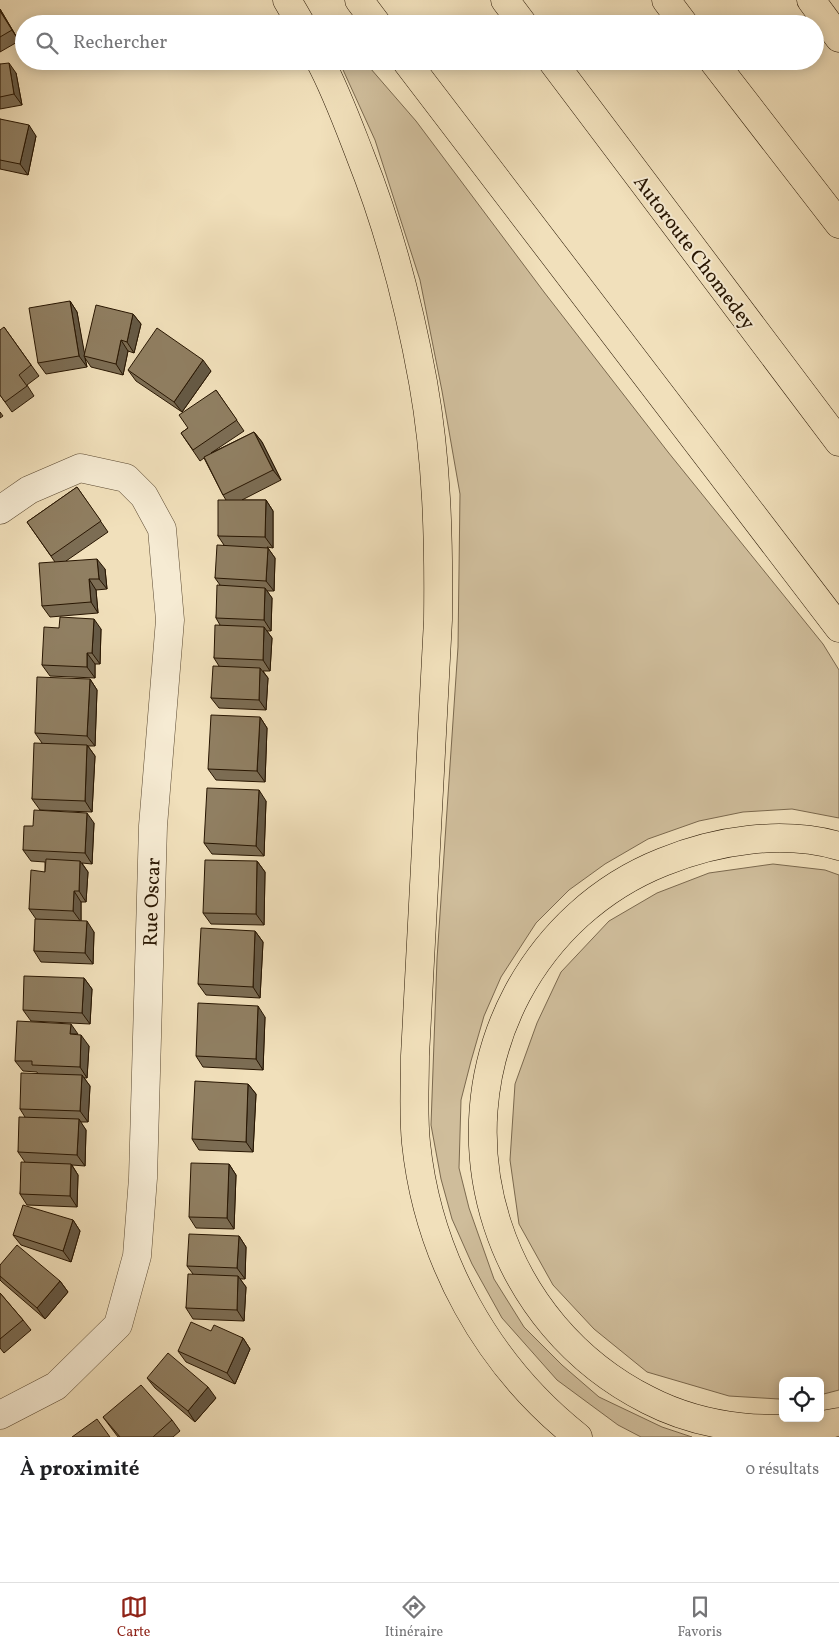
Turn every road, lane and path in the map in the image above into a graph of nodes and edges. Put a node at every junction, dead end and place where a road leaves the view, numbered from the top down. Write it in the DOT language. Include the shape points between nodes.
graph roads {
  1 [pos="287,0"];
  2 [pos="359,0"];
  3 [pos="506,0"];
  4 [pos="666,0"];
  5 [pos="810,0"];
  6 [pos="826,0"];
  7 [pos="839,14"];
  8 [pos="296,15"];
  9 [pos="370,15"];
  10 [pos="517,15"];
  11 [pos="677,15"];
  12 [pos="821,15"];
  13 [pos="824,18"];
  14 [pos="839,38"];
  15 [pos="324,70"];
  16 [pos="413,70"];
  17 [pos="559,70"];
  18 [pos="720,70"];
  19 [pos="839,224"];
  20 [pos="839,442"];
  21 [pos="0,510"];
  22 [pos="839,628"];
  23 [pos="839,846"];
  24 [pos="0,1415"];
  25 [pos="839,1422"];
  26 [pos="578,1437"];
  1 -- 8 [label="main road"];
  2 -- 9 [label="main road"];
  3 -- 10 [label="main road"];
  4 -- 11 [label="main road"];
  5 -- 12 [label="main road"];
  6 -- 7 [label="main road"];
  13 -- 14 [label="main road"];
  15 -- 26 [label="main road" via="365,169 395,258 423,383 434,474 438,620 415,1056 416,1143 420,1170 434,1230 456,1285 479,1328 520,1382"];
  16 -- 22 [label="main road"];
  17 -- 20 [label="main road, Autoroute Chomedey"];
  18 -- 19 [label="main road"];
  21 -- 24 [label="street, Rue Oscar" via="30,490 80,468 126,478 144,496 162,529 170,620 153,826 143,1178 137,1256 118,1325 56,1386"];
  23 -- 25 [label="main road" via="786,839 718,845 648,868 590,904 539,958 513,1002 493,1050 482,1124 490,1200 506,1250 547,1318 604,1374 649,1401 698,1419 782,1429"];
}
